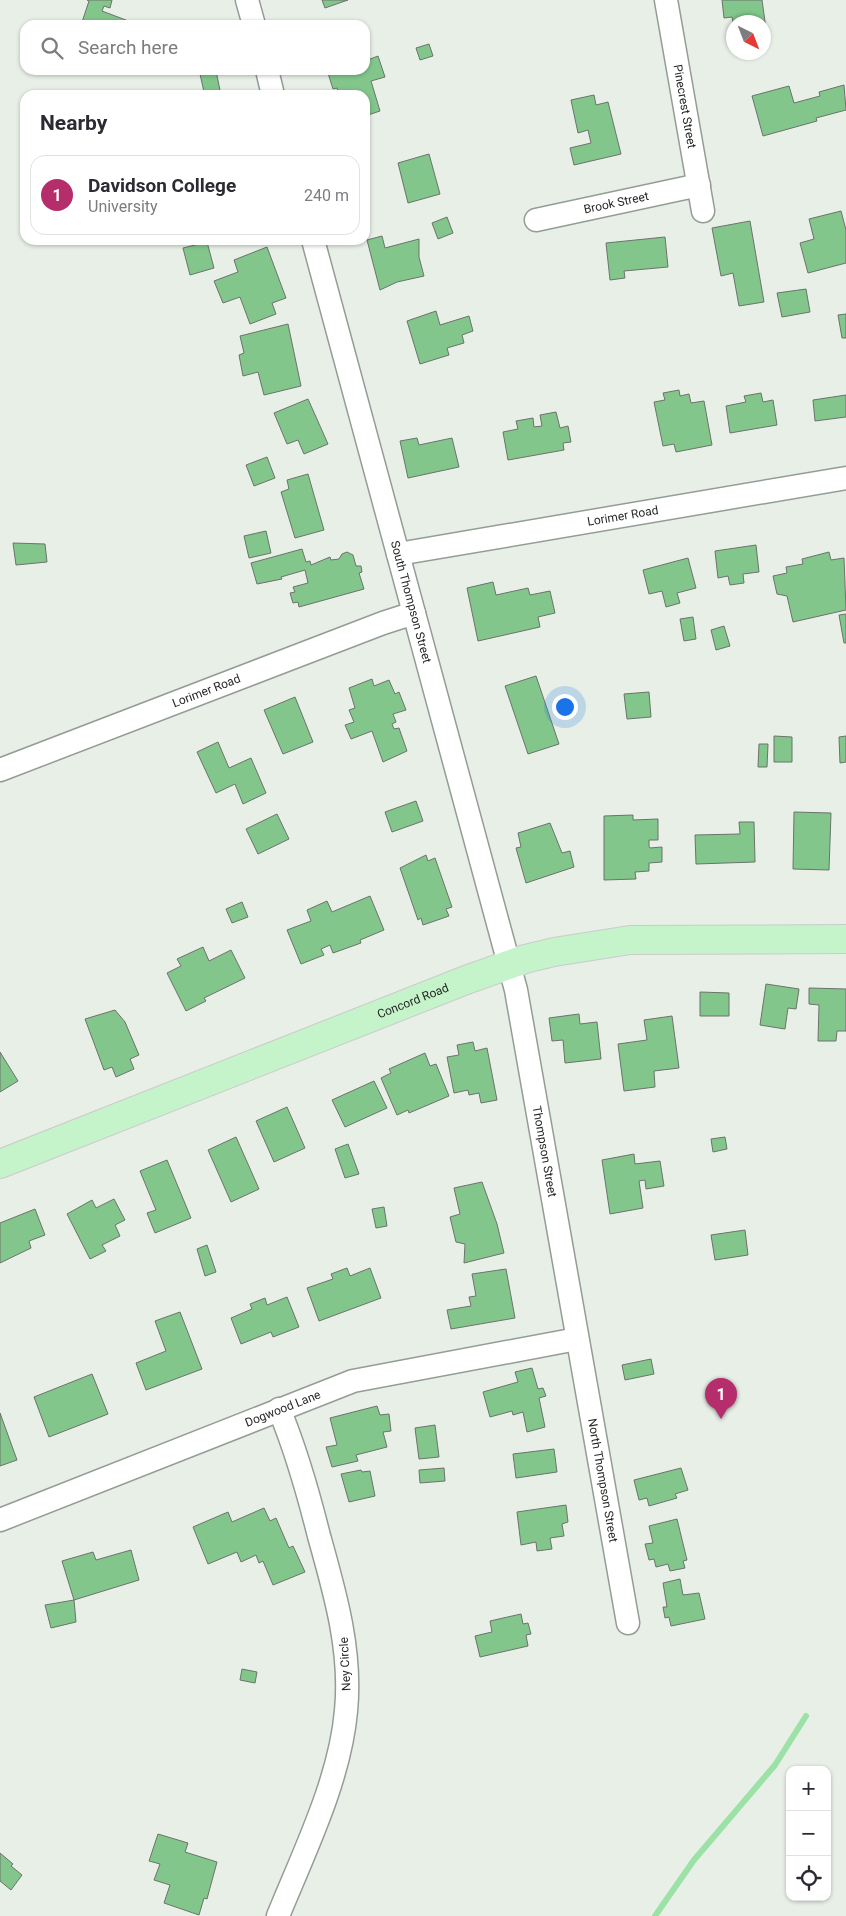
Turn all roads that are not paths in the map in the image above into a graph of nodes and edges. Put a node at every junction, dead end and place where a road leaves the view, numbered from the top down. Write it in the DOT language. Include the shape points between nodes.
graph roads {
  1 [pos="247,0"];
  2 [pos="666,0"];
  3 [pos="253,20"];
  4 [pos="267,75"];
  5 [pos="272,90"];
  6 [pos="698,185"];
  7 [pos="703,211"];
  8 [pos="536,220"];
  9 [pos="314,245"];
  10 [pos="846,478"];
  11 [pos="398,554"];
  12 [pos="414,613"];
  13 [pos="0,770"];
  14 [pos="846,938"];
  15 [pos="509,965"];
  16 [pos="0,1164"];
  17 [pos="577,1339"];
  18 [pos="279,1409"];
  19 [pos="0,1520"];
  20 [pos="628,1623"];
  21 [pos="278,1916"];
  1 -- 3 [label="street"];
  2 -- 6 [label="street, Pinecrest Street"];
  4 -- 5 [label="street"];
  6 -- 7 [label="street, Pinecrest Street"];
  6 -- 8 [label="street, Brook Street"];
  9 -- 11 [label="street, South Thompson Street"];
  10 -- 11 [label="street, Lorimer Road"];
  11 -- 12 [label="street, South Thompson Street"];
  12 -- 13 [label="street, Lorimer Road"];
  12 -- 15 [label="street, South Thompson Street"];
  14 -- 15 [label="main road, Concord Road" via="630,940 554,952"];
  15 -- 16 [label="main road, Concord Road"];
  15 -- 17 [label="street, Thompson Street"];
  17 -- 18 [label="street, Dogwood Lane" via="353,1381"];
  17 -- 20 [label="street, North Thompson Street"];
  18 -- 19 [label="street, Dogwood Lane"];
  18 -- 21 [label="street, Ney Circle" via="296,1451 336,1598 343,1632 347,1688 340,1749 319,1814"];
}
